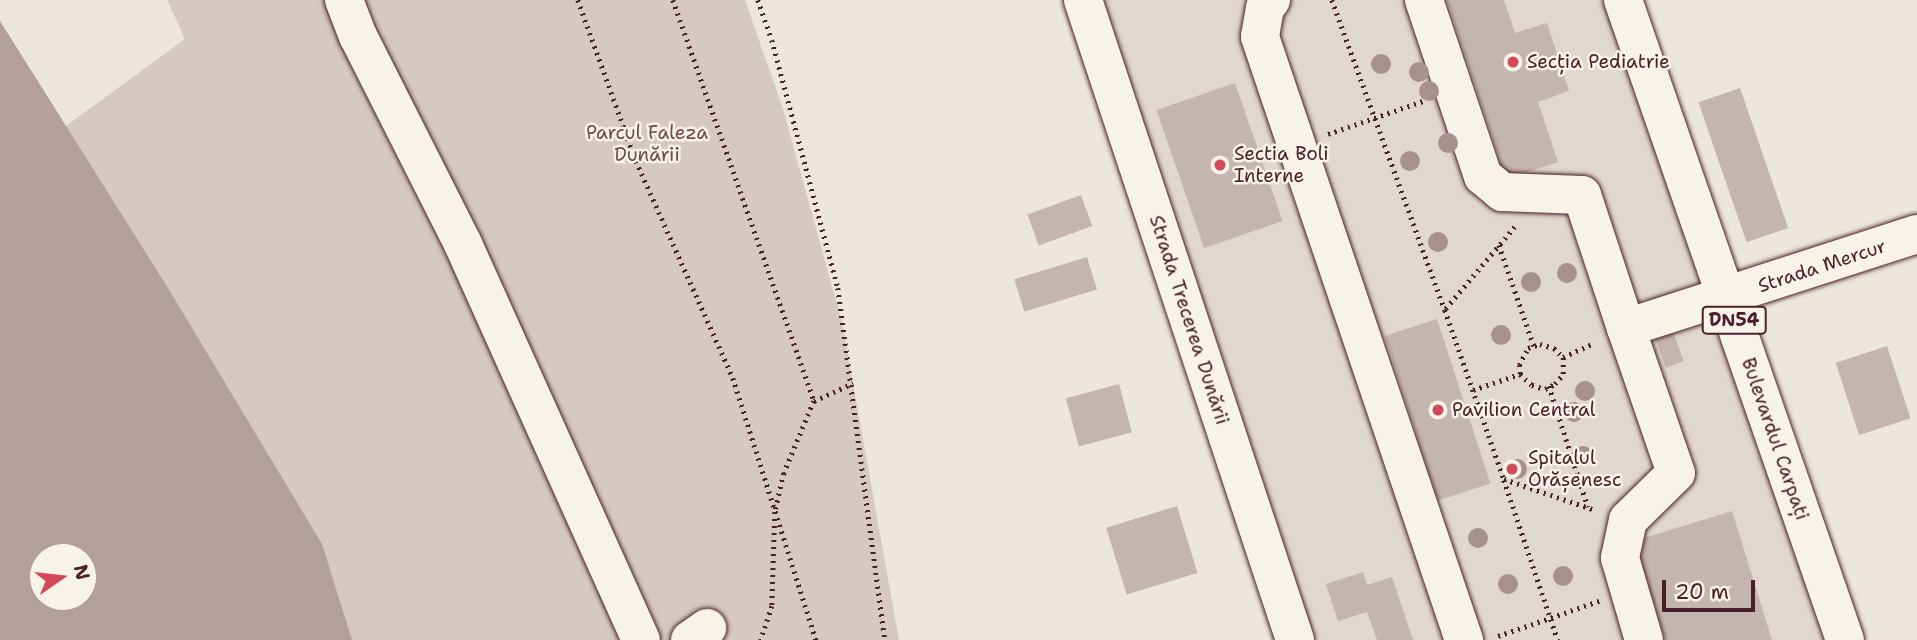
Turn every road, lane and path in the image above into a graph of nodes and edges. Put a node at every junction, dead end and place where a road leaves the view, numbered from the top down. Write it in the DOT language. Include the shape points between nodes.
graph roads {
  1 [pos="344,0"];
  2 [pos="578,0"];
  3 [pos="673,0"];
  4 [pos="758,0"];
  5 [pos="1083,0"];
  6 [pos="1272,0"];
  7 [pos="1332,0"];
  8 [pos="1424,0"];
  9 [pos="1623,0"];
  10 [pos="1453,91"];
  11 [pos="1375,117"];
  12 [pos="1296,146"];
  13 [pos="1542,195"];
  14 [pos="1917,234"];
  15 [pos="1499,245"];
  16 [pos="1726,297"];
  17 [pos="1445,310"];
  18 [pos="1626,328"];
  19 [pos="1534,346"];
  20 [pos="1563,357"];
  21 [pos="1520,374"];
  22 [pos="853,383"];
  23 [pos="1549,386"];
  24 [pos="1473,390"];
  25 [pos="814,401"];
  26 [pos="1504,479"];
  27 [pos="1588,507"];
  28 [pos="775,512"];
  29 [pos="1628,520"];
  30 [pos="1629,591"];
  31 [pos="1550,618"];
  32 [pos="641,640"];
  33 [pos="761,640"];
  34 [pos="816,640"];
  35 [pos="885,640"];
  36 [pos="1295,640"];
  37 [pos="1465,640"];
  38 [pos="1484,640"];
  39 [pos="1558,640"];
  40 [pos="1644,640"];
  41 [pos="1845,640"];
  1 -- 32 [label="street" via="463,244"];
  2 -- 28 [label="path" via="636,161 733,378"];
  3 -- 25 [label="path"];
  4 -- 22 [label="path" via="838,288"];
  5 -- 36 [label="street, Strada Trecerea Dunării"];
  6 -- 12 [label="street" via="1265,8 1260,37"];
  7 -- 11 [label="path"];
  8 -- 10 [label="street"];
  9 -- 16 [label="street, Bulevardul Carpați / DN54"];
  10 -- 11 [label="path"];
  10 -- 13 [label="street" via="1483,176 1502,192"];
  11 -- 12 [label="path"];
  11 -- 17 [label="path"];
  12 -- 37 [label="street"];
  13 -- 15 [label="path"];
  13 -- 18 [label="street" via="1582,195"];
  14 -- 16 [label="street, Strada Mercur"];
  15 -- 17 [label="path"];
  15 -- 19 [label="path"];
  16 -- 18 [label="street, Strada Mercur"];
  16 -- 41 [label="street, Bulevardul Carpați / DN54"];
  17 -- 24 [label="path"];
  18 -- 20 [label="path"];
  18 -- 29 [label="street" via="1676,473"];
  19 -- 20 [label="path" via="1554,348"];
  19 -- 21 [label="path" via="1519,365"];
  20 -- 23 [label="path" via="1563,374"];
  21 -- 23 [label="path" via="1532,385"];
  21 -- 24 [label="path"];
  22 -- 25 [label="path"];
  22 -- 35 [label="path"];
  23 -- 27 [label="path"];
  24 -- 26 [label="path"];
  25 -- 28 [label="path" via="784,473"];
  26 -- 27 [label="path"];
  26 -- 31 [label="path"];
  27 -- 29 [label="path"];
  28 -- 33 [label="path" via="772,606"];
  28 -- 34 [label="path"];
  29 -- 30 [label="street" via="1620,558"];
  30 -- 31 [label="path"];
  30 -- 40 [label="street"];
  31 -- 38 [label="path"];
  31 -- 39 [label="path"];
}
